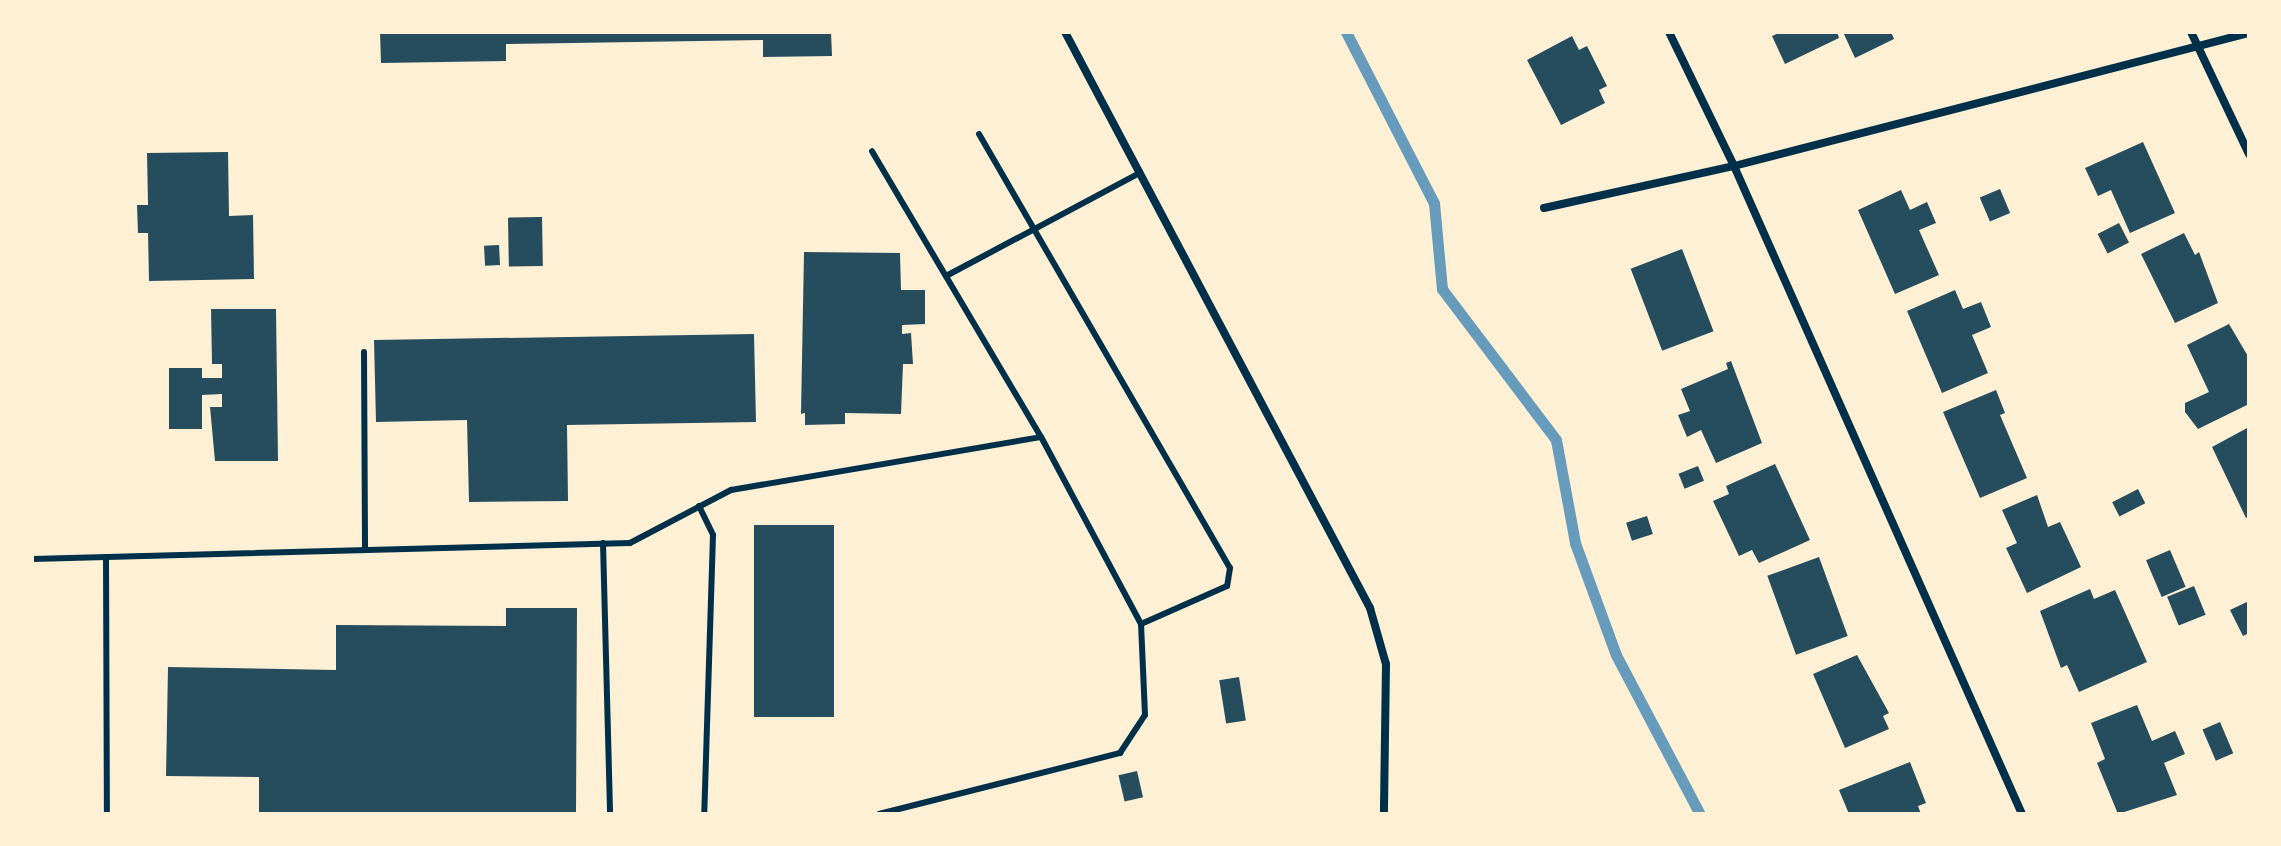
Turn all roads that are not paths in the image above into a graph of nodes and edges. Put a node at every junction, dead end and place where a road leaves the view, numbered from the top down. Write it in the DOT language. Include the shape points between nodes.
graph roads {
  1 [pos="1065,32"];
  2 [pos="1669,32"];
  3 [pos="2191,32"];
  4 [pos="2249,33"];
  5 [pos="2197,45"];
  6 [pos="979,134"];
  7 [pos="872,151"];
  8 [pos="2249,154"];
  9 [pos="1734,166"];
  10 [pos="1140,173"];
  11 [pos="1544,208"];
  12 [pos="1034,228"];
  13 [pos="946,276"];
  14 [pos="364,352"];
  15 [pos="1041,437"];
  16 [pos="699,506"];
  17 [pos="603,543"];
  18 [pos="365,550"];
  19 [pos="106,557"];
  20 [pos="32,559"];
  21 [pos="1141,624"];
  22 [pos="107,814"];
  23 [pos="610,814"];
  24 [pos="704,814"];
  25 [pos="879,814"];
  26 [pos="1384,814"];
  27 [pos="2022,814"];
  1 -- 10 [label="street"];
  2 -- 9 [label="street"];
  3 -- 5 [label="street"];
  4 -- 5 [label="street"];
  5 -- 8 [label="street"];
  5 -- 9 [label="street"];
  6 -- 12 [label="lane"];
  7 -- 13 [label="lane"];
  9 -- 11 [label="street"];
  9 -- 27 [label="street"];
  10 -- 12 [label="lane"];
  10 -- 26 [label="street" via="1357,576 1381,636 1387,702"];
  12 -- 13 [label="lane"];
  12 -- 21 [label="lane" via="1230,568 1227,586"];
  13 -- 15 [label="lane"];
  14 -- 18 [label="lane"];
  15 -- 16 [label="lane" via="731,490"];
  15 -- 21 [label="lane"];
  16 -- 17 [label="lane" via="630,543"];
  16 -- 24 [label="lane" via="713,535"];
  17 -- 18 [label="lane"];
  17 -- 23 [label="lane"];
  18 -- 19 [label="lane"];
  19 -- 20 [label="lane"];
  19 -- 22 [label="lane"];
  21 -- 25 [label="lane" via="1145,715 1120,753"];
}
